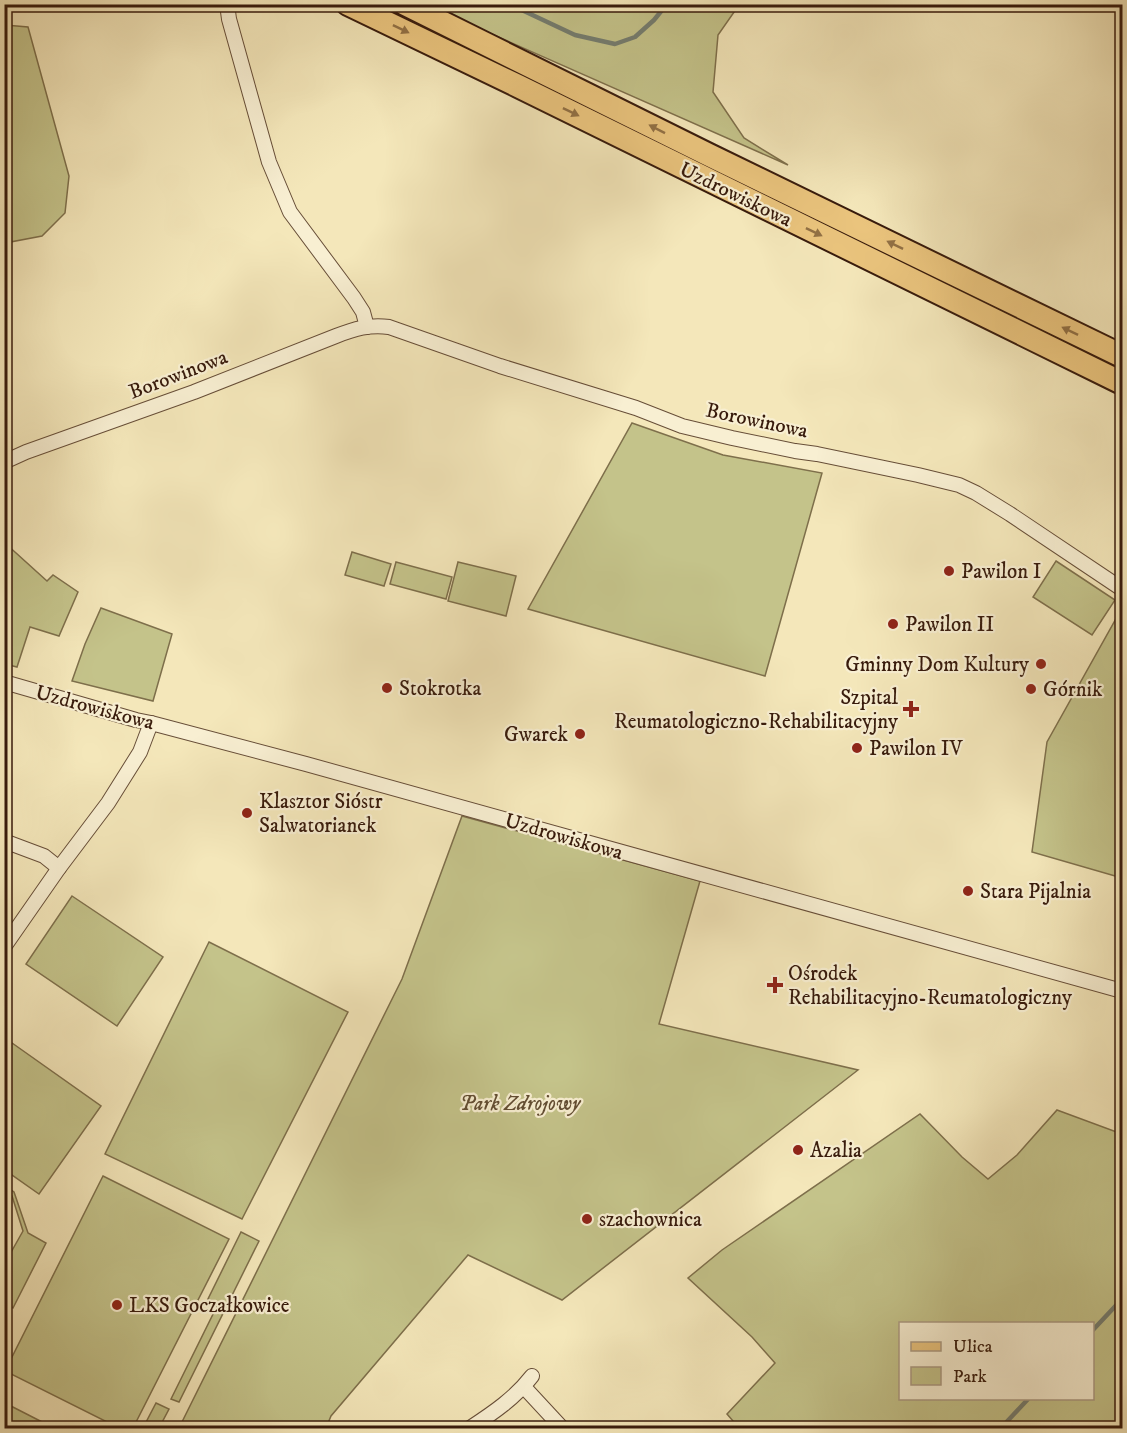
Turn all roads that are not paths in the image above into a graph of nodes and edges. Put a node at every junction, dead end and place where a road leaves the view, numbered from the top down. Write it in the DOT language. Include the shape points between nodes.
graph roads {
  1 [pos="227,4"];
  2 [pos="348,4"];
  3 [pos="405,4"];
  4 [pos="367,327"];
  5 [pos="1122,356"];
  6 [pos="1122,383"];
  7 [pos="4,462"];
  8 [pos="1122,589"];
  9 [pos="4,682"];
  10 [pos="151,723"];
  11 [pos="4,841"];
  12 [pos="59,868"];
  13 [pos="4,947"];
  14 [pos="1122,991"];
  15 [pos="470,1428"];
  16 [pos="562,1428"];
  1 -- 4 [label="street" via="269,162 290,212 354,298"];
  2 -- 6 [label="main road, Uzdrowiskowa, one-way"];
  5 -- 3 [label="main road, Uzdrowiskowa, one-way"];
  4 -- 7 [label="street, Borowinowa"];
  4 -- 8 [label="street, Borowinowa" via="389,327 682,426 960,485"];
  9 -- 10 [label="street, Uzdrowiskowa"];
  10 -- 12 [label="street" via="140,752"];
  10 -- 14 [label="street, Uzdrowiskowa"];
  11 -- 12 [label="street" via="44,856"];
  12 -- 13 [label="street"];
  15 -- 16 [label="street" via="502,1407 528,1381"];
}
